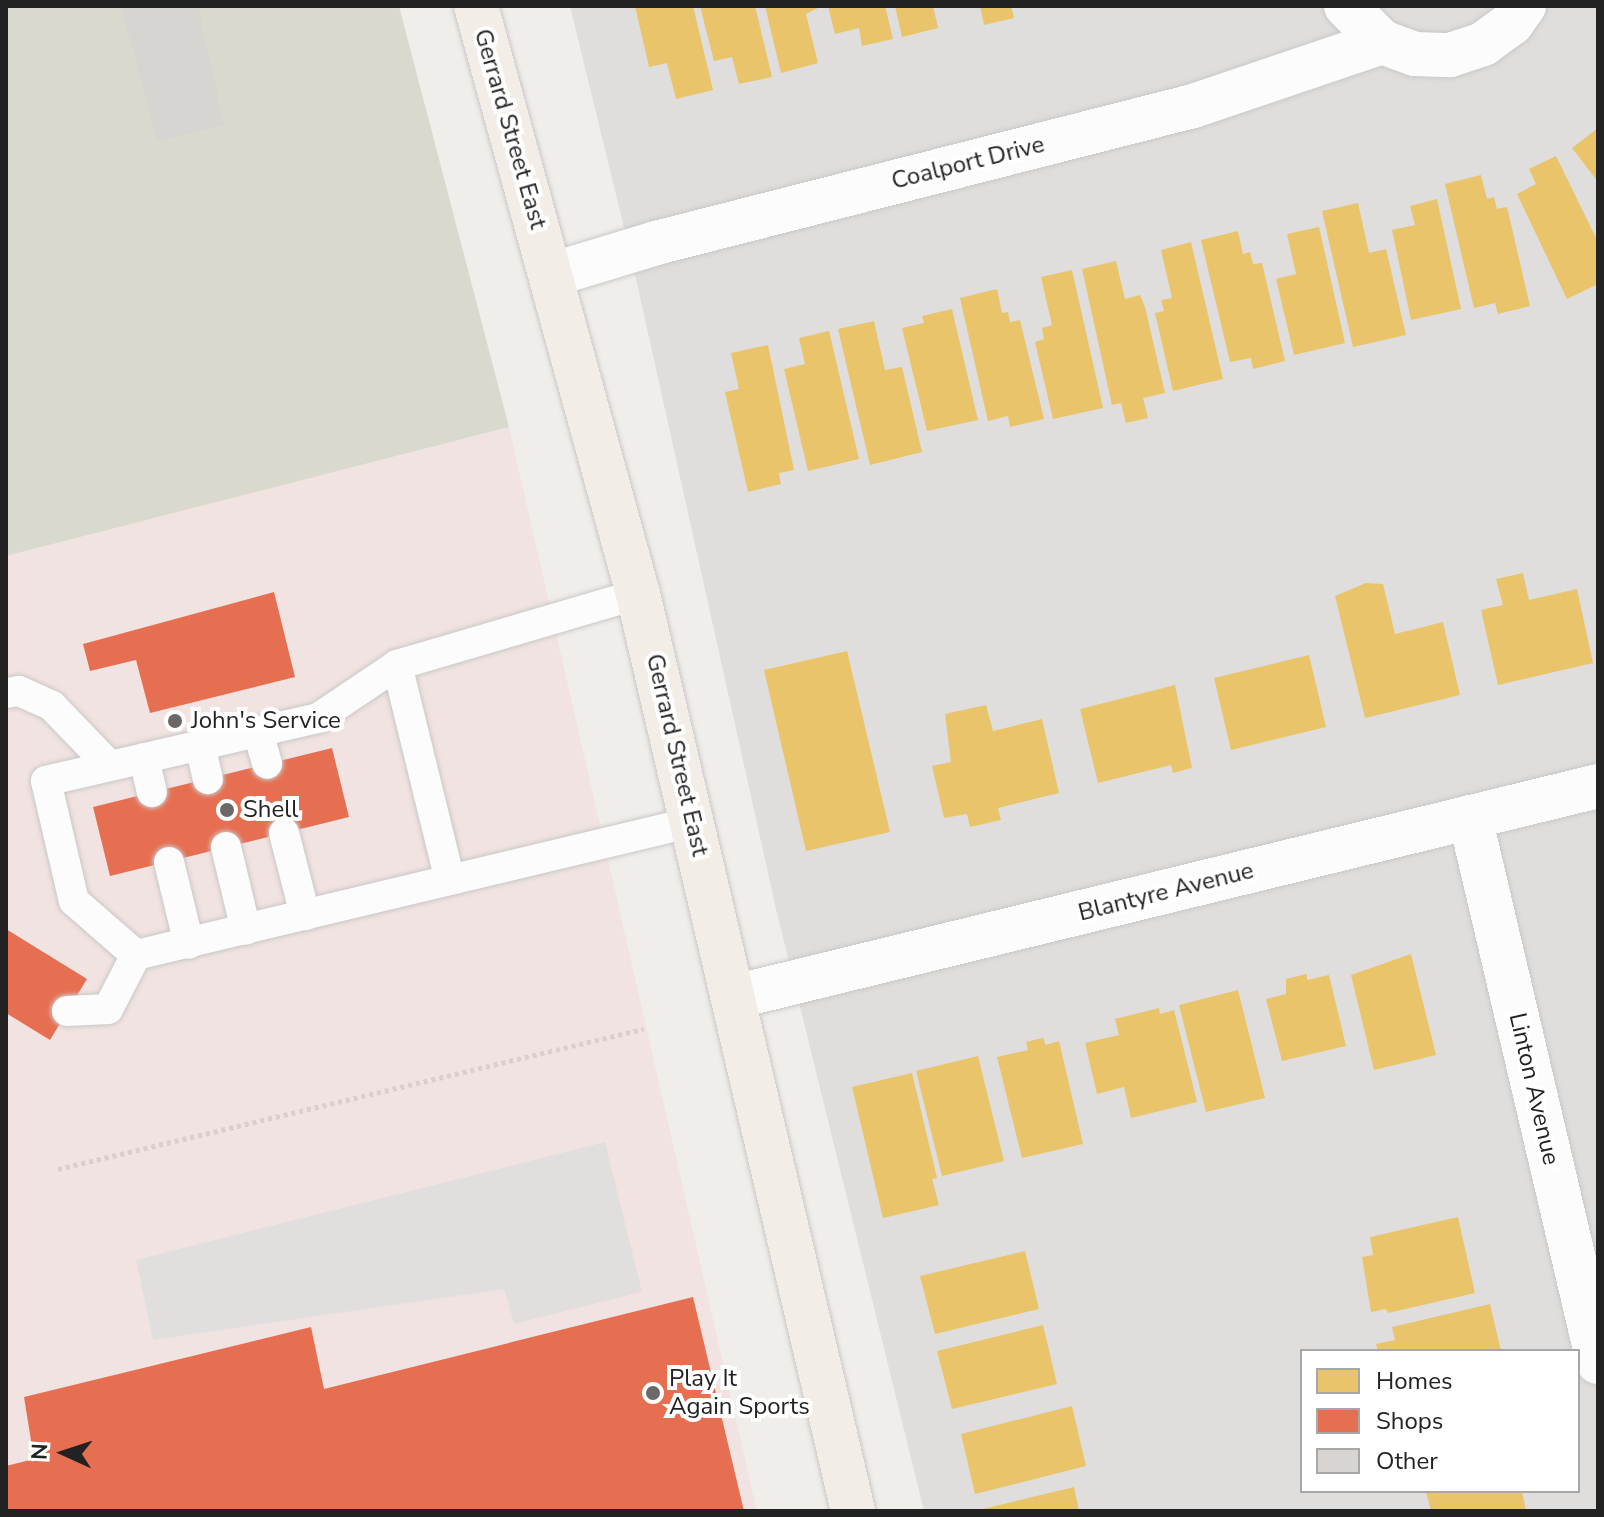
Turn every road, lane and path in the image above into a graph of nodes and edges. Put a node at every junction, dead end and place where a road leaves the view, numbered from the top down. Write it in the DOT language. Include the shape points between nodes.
graph roads {
  1 [pos="476,6"];
  2 [pos="1346,6"];
  3 [pos="1524,6"];
  4 [pos="1382,42"];
  5 [pos="551,275"];
  6 [pos="638,594"];
  7 [pos="397,665"];
  8 [pos="6,693"];
  9 [pos="258,732"];
  10 [pos="200,745"];
  11 [pos="144,758"];
  12 [pos="267,764"];
  13 [pos="110,766"];
  14 [pos="208,779"];
  15 [pos="1598,786"];
  16 [pos="152,792"];
  17 [pos="1470,817"];
  18 [pos="693,822"];
  19 [pos="284,833"];
  20 [pos="226,847"];
  21 [pos="169,862"];
  22 [pos="450,880"];
  23 [pos="305,915"];
  24 [pos="246,930"];
  25 [pos="189,944"];
  26 [pos="136,955"];
  27 [pos="734,997"];
  28 [pos="67,1011"];
  29 [pos="643,1029"];
  30 [pos="58,1169"];
  31 [pos="1598,1362"];
  32 [pos="853,1511"];
  1 -- 5 [label="main road, Gerrard Street East"];
  2 -- 4 [label="street"];
  3 -- 4 [label="street" via="1512,23 1483,44 1450,55 1415,54"];
  4 -- 5 [label="street, Coalport Drive" via="1193,106 656,243"];
  5 -- 6 [label="main road, Gerrard Street East"];
  6 -- 7 [label="lane"];
  6 -- 18 [label="main road, Gerrard Street East"];
  7 -- 9 [label="lane" via="318,718"];
  7 -- 22 [label="lane"];
  8 -- 13 [label="lane" via="19,691 52,706"];
  9 -- 10 [label="lane"];
  9 -- 12 [label="lane"];
  10 -- 11 [label="lane"];
  10 -- 14 [label="lane"];
  11 -- 13 [label="lane"];
  11 -- 16 [label="lane"];
  13 -- 26 [label="lane" via="46,781 74,901"];
  15 -- 17 [label="street, Blantyre Avenue"];
  17 -- 27 [label="street, Blantyre Avenue"];
  17 -- 31 [label="street, Linton Avenue"];
  18 -- 22 [label="lane"];
  18 -- 27 [label="main road, Gerrard Street East"];
  19 -- 23 [label="lane"];
  20 -- 24 [label="lane"];
  21 -- 25 [label="lane"];
  22 -- 23 [label="lane"];
  23 -- 24 [label="lane"];
  24 -- 25 [label="lane"];
  25 -- 26 [label="lane"];
  26 -- 28 [label="lane" via="108,1009"];
  27 -- 32 [label="main road, Gerrard Street East"];
  29 -- 30 [label="path"];
}
